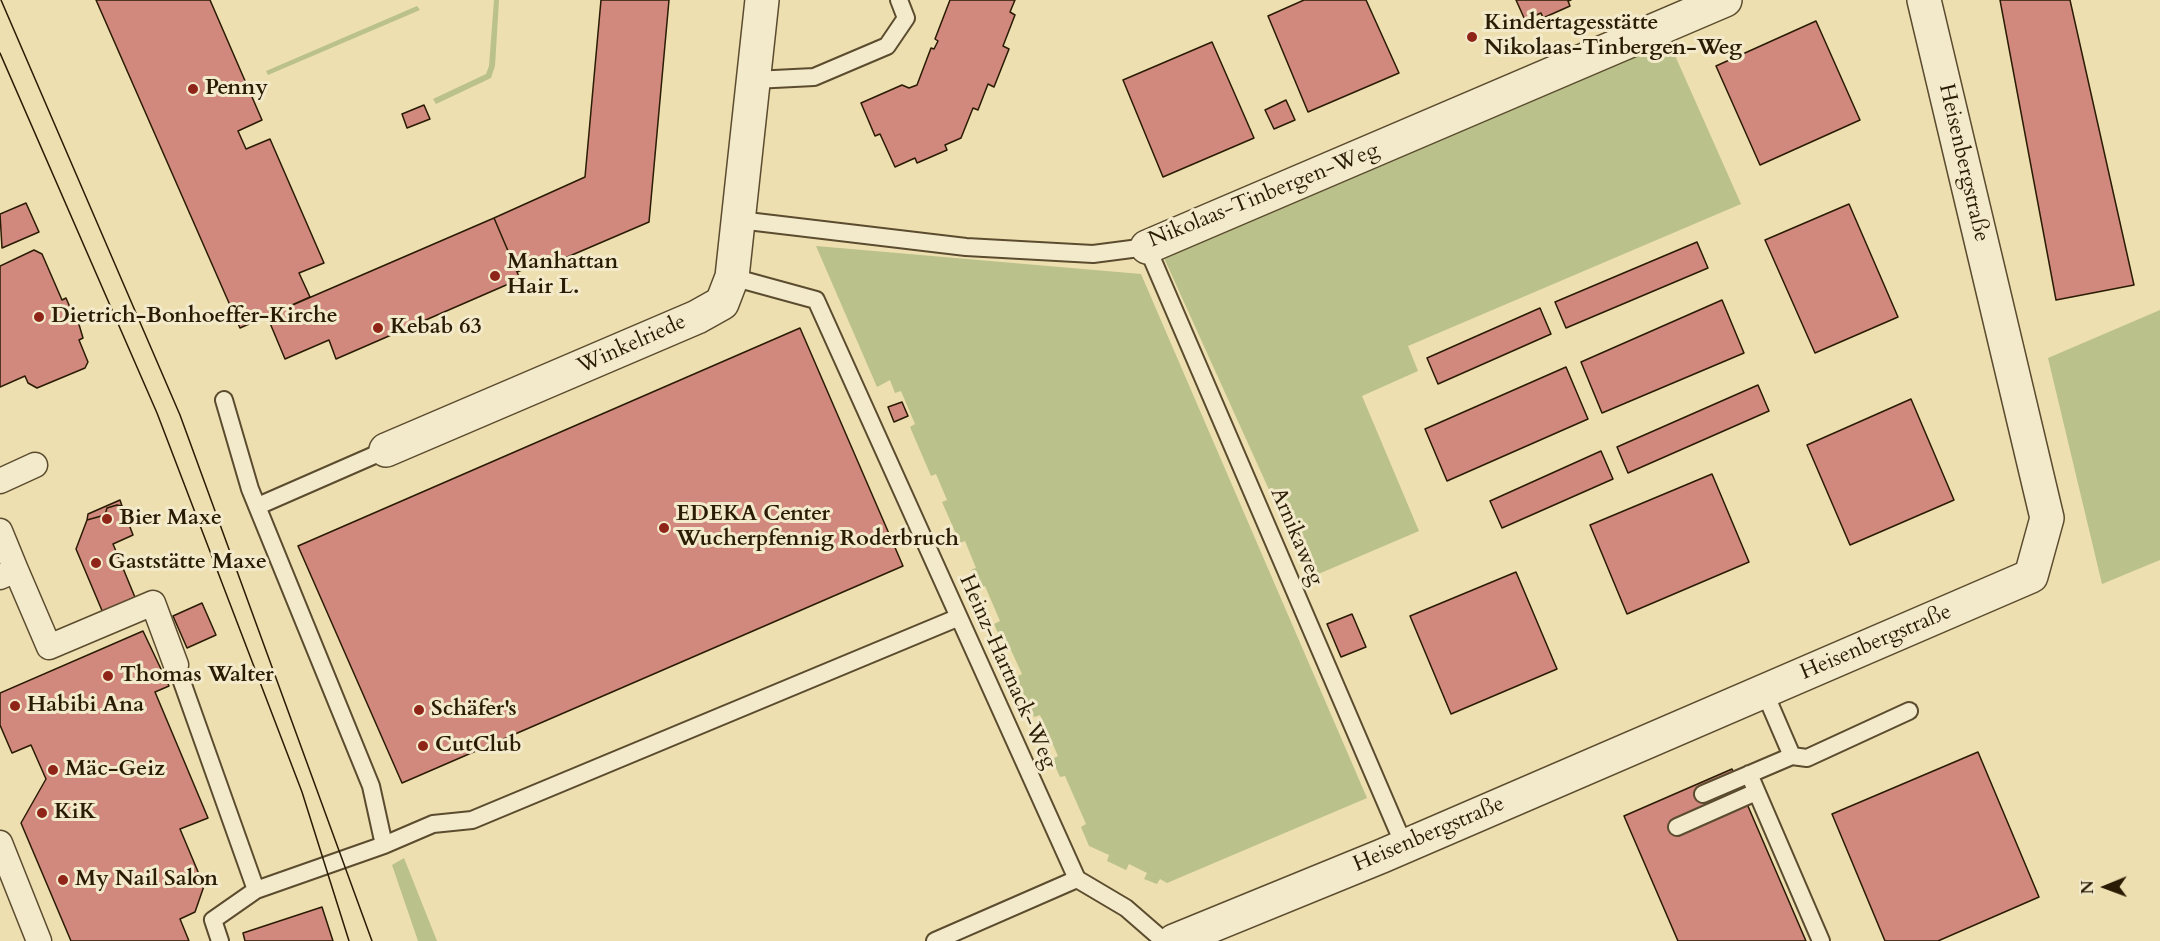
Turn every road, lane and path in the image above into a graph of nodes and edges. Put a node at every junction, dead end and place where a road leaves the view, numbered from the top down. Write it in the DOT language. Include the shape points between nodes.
graph roads {
  1 [pos="762,0"];
  2 [pos="899,0"];
  3 [pos="1725,0"];
  4 [pos="1924,0"];
  5 [pos="754,80"];
  6 [pos="738,220"];
  7 [pos="1148,247"];
  8 [pos="732,277"];
  9 [pos="224,400"];
  10 [pos="386,450"];
  11 [pos="35,465"];
  12 [pos="0,481"];
  13 [pos="258,506"];
  14 [pos="0,531"];
  15 [pos="8,573"];
  16 [pos="957,618"];
  17 [pos="176,665"];
  18 [pos="1764,691"];
  19 [pos="1909,711"];
  20 [pos="1792,756"];
  21 [pos="1749,774"];
  22 [pos="1756,792"];
  23 [pos="1703,794"];
  24 [pos="1677,827"];
  25 [pos="0,843"];
  26 [pos="384,845"];
  27 [pos="1404,845"];
  28 [pos="1077,879"];
  29 [pos="256,890"];
  30 [pos="39,941"];
  31 [pos="220,941"];
  32 [pos="935,941"];
  33 [pos="1164,941"];
  34 [pos="1174,941"];
  35 [pos="1821,941"];
  1 -- 5 [label="street, Winkelriede"];
  2 -- 5 [label="lane" via="906,18 887,46 814,77"];
  3 -- 7 [label="street, Nikolaas-Tinbergen-Weg"];
  4 -- 18 [label="street, Heisenbergstraße" via="2047,518 2031,576"];
  5 -- 6 [label="street, Winkelriede"];
  6 -- 7 [label="lane, Nikolaas-Tinbergen-Weg" via="966,247 1093,254"];
  6 -- 8 [label="street, Winkelriede"];
  7 -- 27 [label="lane, Arnikaweg"];
  8 -- 10 [label="street, Winkelriede" via="722,303 697,317"];
  8 -- 16 [label="lane, Heinz-Hartnack-Weg" via="816,300"];
  9 -- 13 [label="lane"];
  10 -- 13 [label="lane, Winkelriede"];
  11 -- 12 [label="street"];
  13 -- 26 [label="lane" via="371,786"];
  14 -- 15 [label="street"];
  15 -- 17 [label="street" via="49,647 153,603"];
  16 -- 26 [label="lane" via="472,820 433,824"];
  16 -- 28 [label="lane, Heinz-Hartnack-Weg"];
  17 -- 29 [label="lane"];
  18 -- 20 [label="lane"];
  18 -- 27 [label="street, Heisenbergstraße"];
  19 -- 20 [label="lane" via="1807,758"];
  20 -- 21 [label="lane"];
  21 -- 22 [label="lane"];
  21 -- 23 [label="lane"];
  22 -- 24 [label="lane"];
  22 -- 35 [label="lane"];
  25 -- 30 [label="street"];
  26 -- 29 [label="lane"];
  27 -- 34 [label="street, Heisenbergstraße"];
  28 -- 32 [label="lane"];
  28 -- 33 [label="lane" via="1126,908"];
  29 -- 31 [label="lane" via="213,920"];
}
